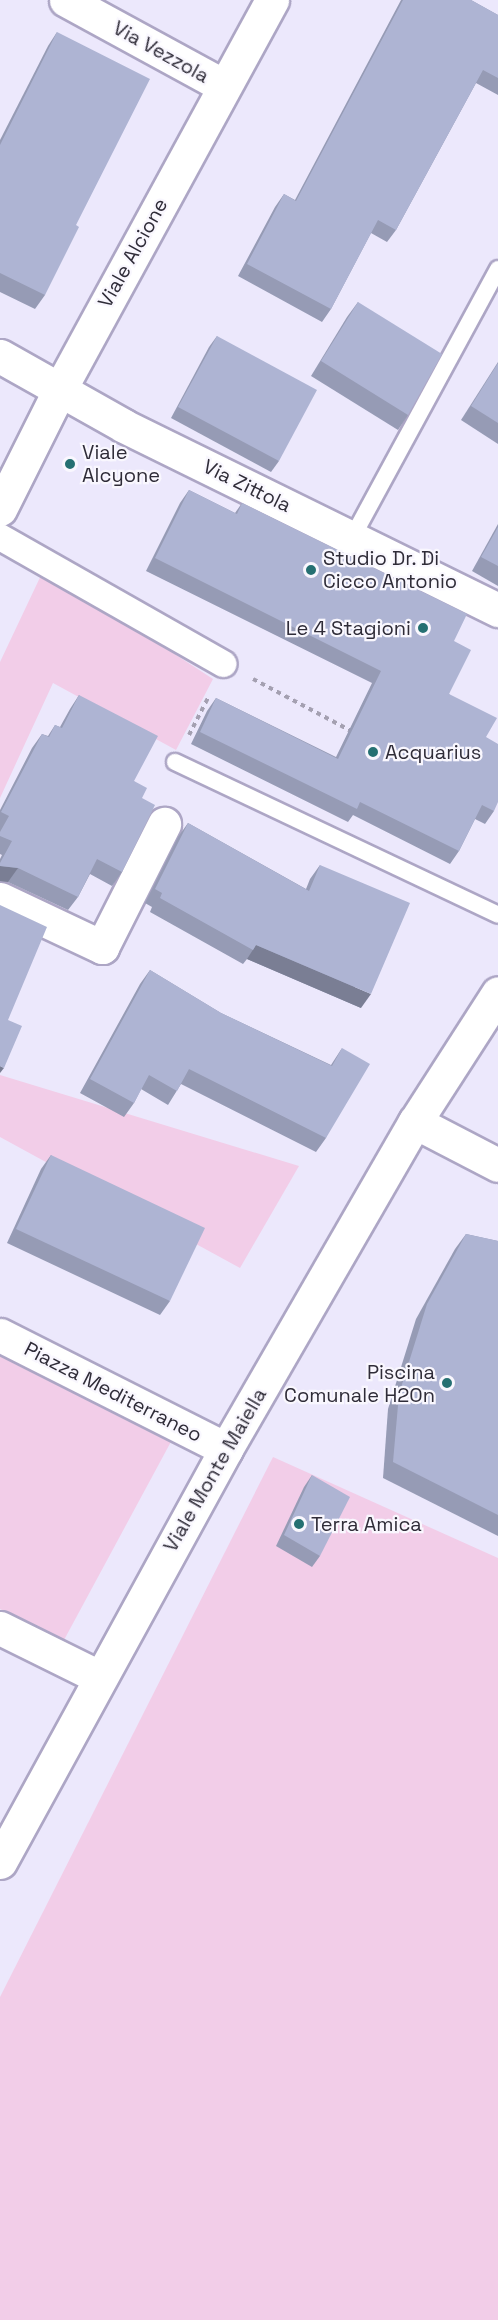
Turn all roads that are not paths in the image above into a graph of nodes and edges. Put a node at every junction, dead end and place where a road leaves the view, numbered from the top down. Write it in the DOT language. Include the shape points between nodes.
graph roads {
  1 [pos="66,0"];
  2 [pos="272,0"];
  3 [pos="224,86"];
  4 [pos="498,269"];
  5 [pos="0,356"];
  6 [pos="61,387"];
  7 [pos="0,509"];
  8 [pos="0,537"];
  9 [pos="352,538"];
  10 [pos="498,610"];
  11 [pos="224,663"];
  12 [pos="175,762"];
  13 [pos="164,824"];
  14 [pos="0,899"];
  15 [pos="498,915"];
  16 [pos="498,993"];
  17 [pos="415,1122"];
  18 [pos="498,1165"];
  19 [pos="0,1335"];
  20 [pos="226,1449"];
  21 [pos="0,1628"];
  22 [pos="99,1677"];
  23 [pos="0,1862"];
  1 -- 3 [label="street, Via Vezzola"];
  2 -- 3 [label="street, Viale Alcione"];
  3 -- 6 [label="street, Viale Alcione"];
  4 -- 9 [label="lane"];
  5 -- 6 [label="street, Via Zittola"];
  6 -- 7 [label="street, Viale Alcione"];
  6 -- 9 [label="street, Via Zittola" via="124,426"];
  8 -- 11 [label="street"];
  9 -- 10 [label="street, Via Zittola"];
  12 -- 15 [label="lane"];
  13 -- 14 [label="street" via="102,947"];
  16 -- 17 [label="street, Viale Monte Maiella"];
  17 -- 18 [label="street"];
  17 -- 20 [label="street, Viale Monte Maiella"];
  19 -- 20 [label="street, Piazza Mediterraneo"];
  20 -- 22 [label="street, Viale Monte Maiella"];
  21 -- 22 [label="street"];
  22 -- 23 [label="street, Viale Monte Maiella"];
}
